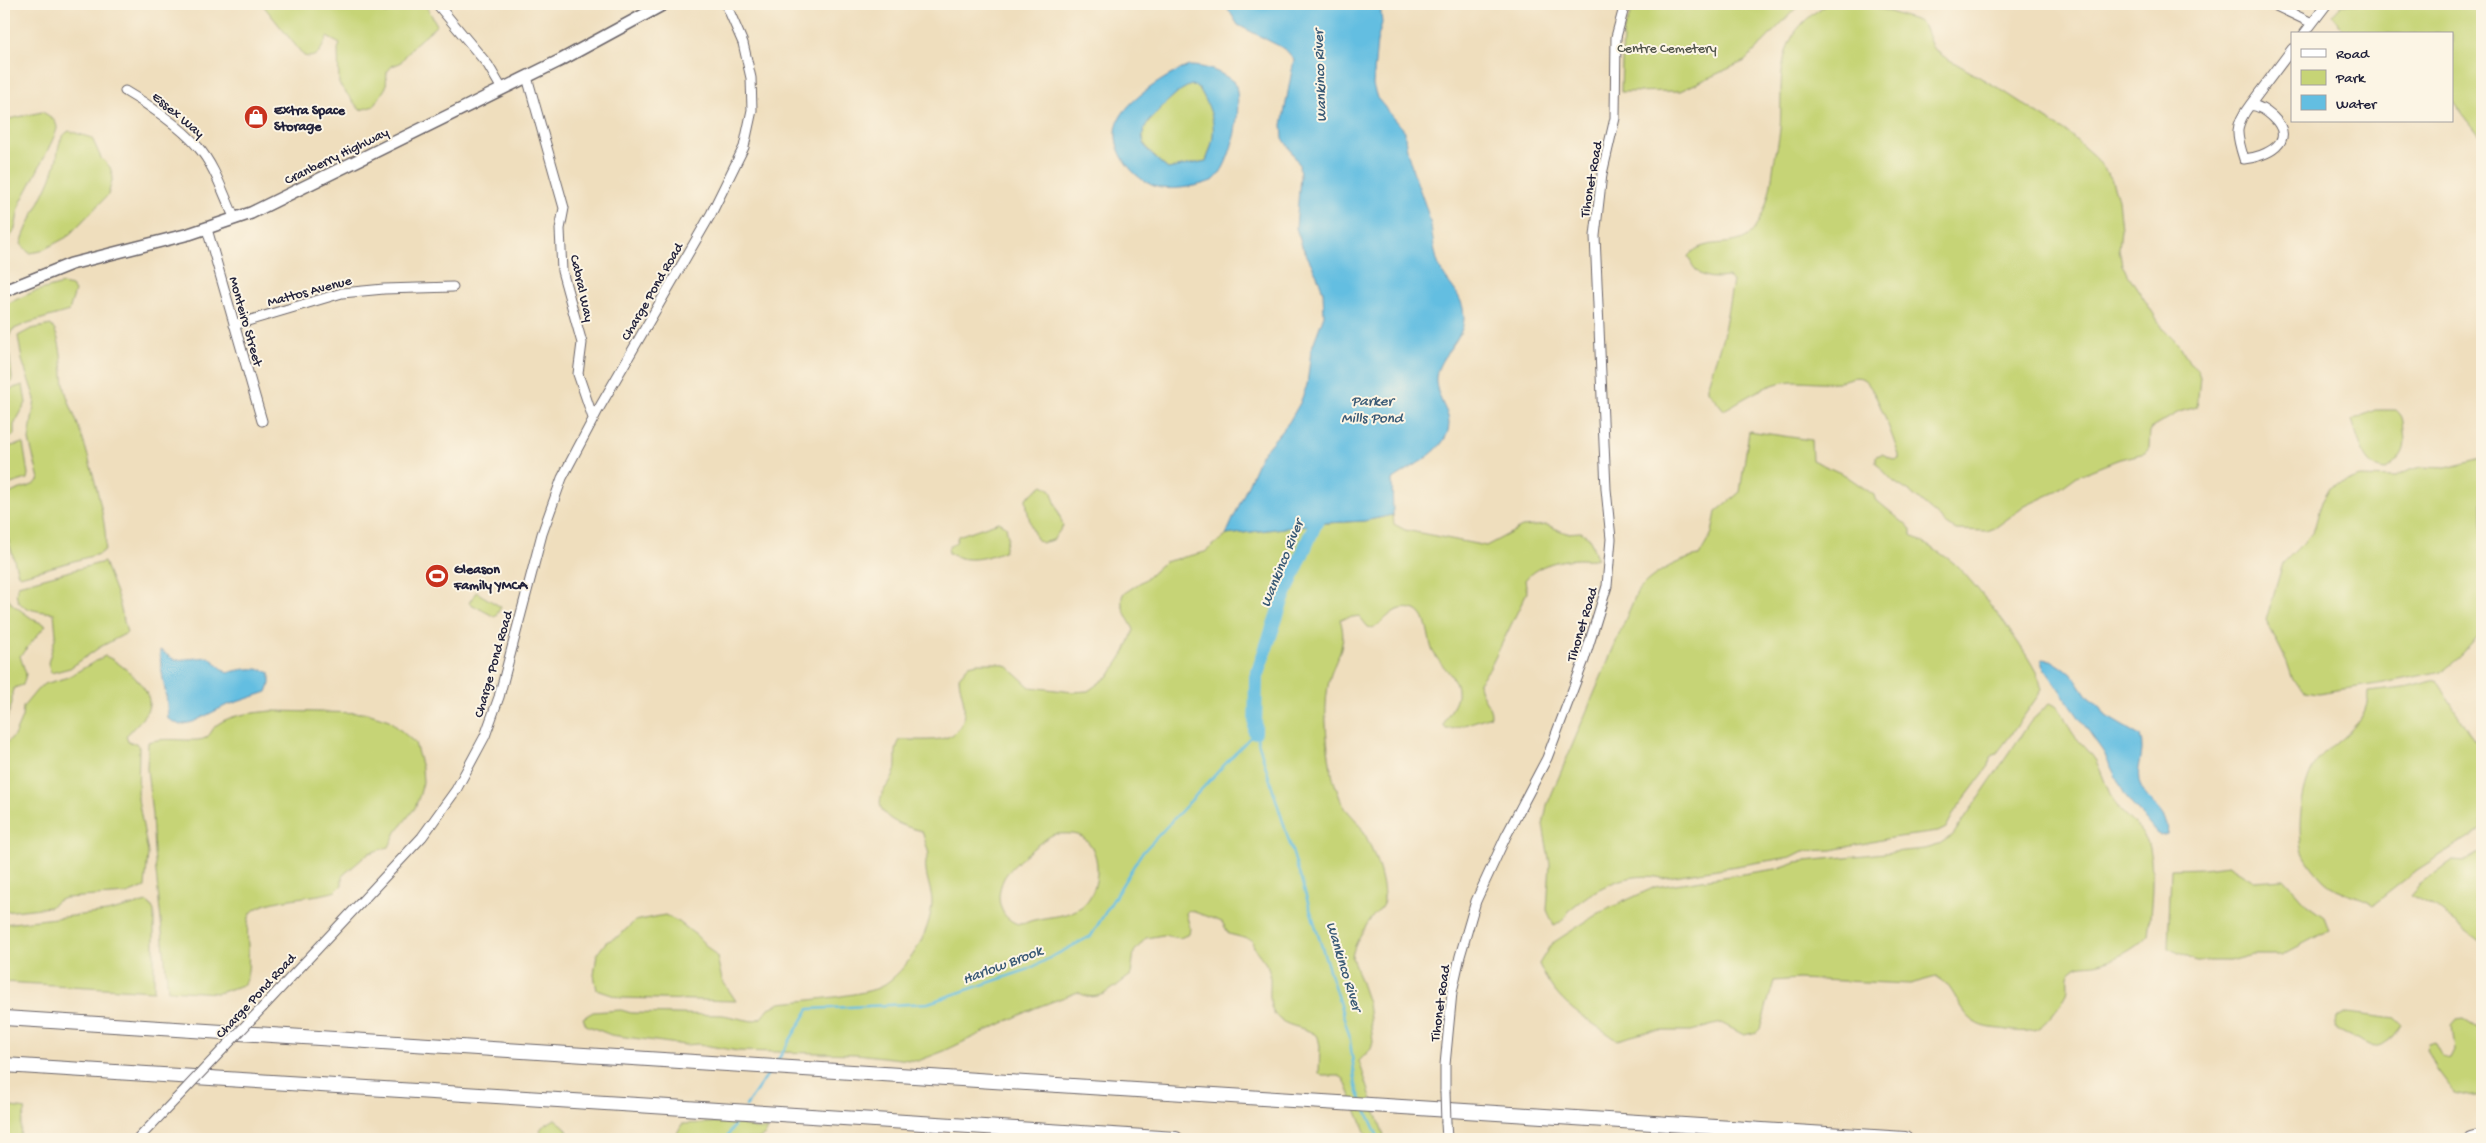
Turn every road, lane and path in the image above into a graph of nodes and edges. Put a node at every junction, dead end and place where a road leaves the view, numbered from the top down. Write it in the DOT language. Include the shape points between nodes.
graph roads {
  1 [pos="437,4"];
  2 [pos="664,4"];
  3 [pos="726,4"];
  4 [pos="1625,4"];
  5 [pos="2272,4"];
  6 [pos="2327,4"];
  7 [pos="2312,23"];
  8 [pos="2305,32"];
  9 [pos="2291,50"];
  10 [pos="527,77"];
  11 [pos="502,89"];
  12 [pos="125,91"];
  13 [pos="2250,105"];
  14 [pos="234,219"];
  15 [pos="207,229"];
  16 [pos="453,287"];
  17 [pos="4,291"];
  18 [pos="234,325"];
  19 [pos="594,418"];
  20 [pos="262,421"];
  21 [pos="4,1018"];
  22 [pos="4,1065"];
  23 [pos="2482,1136"];
  24 [pos="138,1139"];
  25 [pos="1176,1139"];
  26 [pos="1447,1139"];
  27 [pos="1905,1139"];
  28 [pos="2471,1139"];
  1 -- 11 [label="street" via="488,65"];
  2 -- 10 [label="main road, Cranberry Highway"];
  3 -- 19 [label="street, Charge Pond Road" via="743,43 751,78 752,110 746,139 711,214"];
  4 -- 26 [label="street, Tihonet Road, bridge" via="1616,37 1615,118 1602,174 1596,236 1606,489 1611,539 1607,586 1573,693 1547,758 1476,901 1460,956 1452,992 1445,1065"];
  5 -- 7 [label="street"];
  6 -- 7 [label="street"];
  7 -- 8 [label="street"];
  9 -- 13 [label="street"];
  10 -- 11 [label="main road, Cranberry Highway"];
  10 -- 19 [label="street, Cabral Way" via="564,208 560,229 562,271 582,343 578,374"];
  11 -- 14 [label="main road, Cranberry Highway" via="300,190"];
  12 -- 14 [label="street, Essex Way" via="147,104 199,147"];
  13 -- 13 [label="street" via="2237,130 2244,159 2263,156 2282,138 2282,128 2264,109"];
  14 -- 15 [label="main road, Cranberry Highway"];
  15 -- 17 [label="main road, Cranberry Highway" via="71,264"];
  15 -- 18 [label="street, Monteiro Street"];
  16 -- 18 [label="street, Mattos Avenue" via="342,293"];
  18 -- 20 [label="street, Monteiro Street"];
  19 -- 24 [label="street, Charge Pond Road, bridge" via="552,504 496,707 485,736 442,810 414,846"];
  21 -- 27 [label="highway"];
  22 -- 25 [label="highway"];
  23 -- 28 [label="highway"];
}
